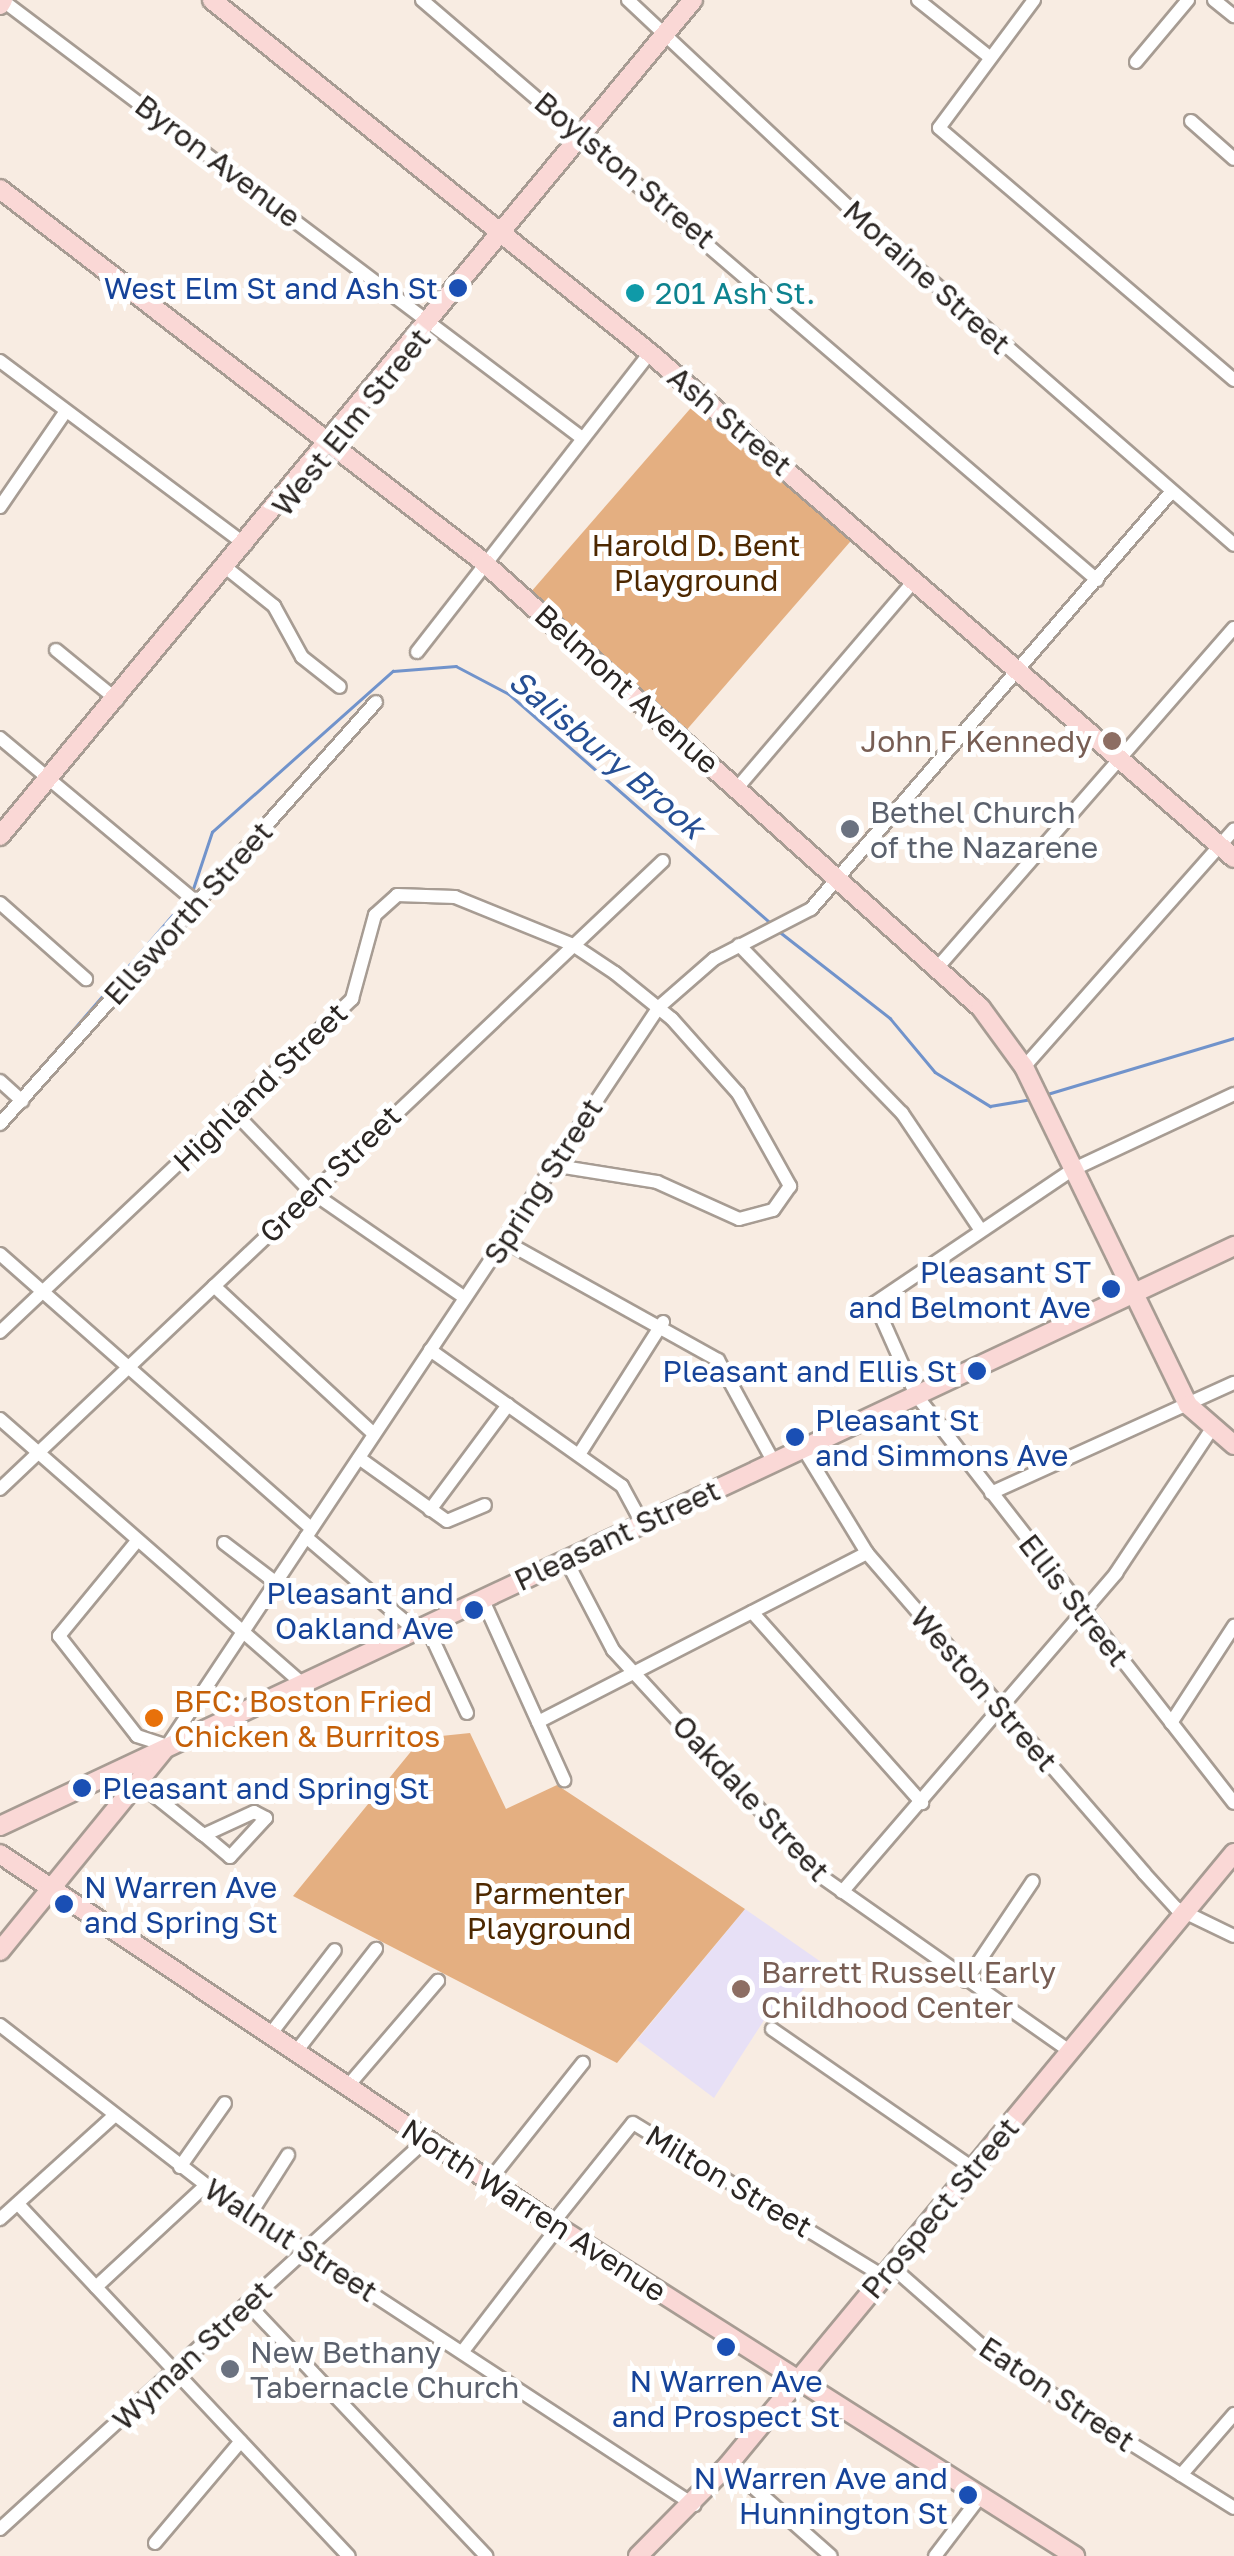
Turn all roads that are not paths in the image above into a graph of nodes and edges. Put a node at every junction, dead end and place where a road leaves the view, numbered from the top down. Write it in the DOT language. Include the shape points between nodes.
graph roads {
  1 [pos="212,0"];
  2 [pos="422,0"];
  3 [pos="628,0"];
  4 [pos="694,0"];
  5 [pos="918,0"];
  6 [pos="1034,0"];
  7 [pos="1188,0"];
  8 [pos="1214,0"];
  9 [pos="2,1"];
  10 [pos="1234,16"];
  11 [pos="666,34"];
  12 [pos="987,55"];
  13 [pos="1136,62"];
  14 [pos="1191,122"];
  15 [pos="586,134"];
  16 [pos="1234,159"];
  17 [pos="0,189"];
  18 [pos="504,236"];
  19 [pos="432,323"];
  20 [pos="650,353"];
  21 [pos="0,361"];
  22 [pos="1234,380"];
  23 [pos="66,411"];
  24 [pos="582,438"];
  25 [pos="333,443"];
  26 [pos="1172,492"];
  27 [pos="0,507"];
  28 [pos="1234,545"];
  29 [pos="248,547"];
  30 [pos="480,560"];
  31 [pos="229,570"];
  32 [pos="915,580"];
  33 [pos="1097,580"];
  34 [pos="1234,628"];
  35 [pos="56,650"];
  36 [pos="418,652"];
  37 [pos="1017,671"];
  38 [pos="340,687"];
  39 [pos="117,700"];
  40 [pos="376,702"];
  41 [pos="0,738"];
  42 [pos="1118,757"];
  43 [pos="53,774"];
  44 [pos="738,787"];
  45 [pos="1234,830"];
  46 [pos="0,836"];
  47 [pos="1227,852"];
  48 [pos="663,860"];
  49 [pos="837,878"];
  50 [pos="191,898"];
  51 [pos="0,903"];
  52 [pos="739,945"];
  53 [pos="573,946"];
  54 [pos="938,967"];
  55 [pos="86,979"];
  56 [pos="659,1006"];
  57 [pos="1024,1067"];
  58 [pos="0,1081"];
  59 [pos="1234,1094"];
  60 [pos="22,1101"];
  61 [pos="234,1112"];
  62 [pos="0,1124"];
  63 [pos="552,1165"];
  64 [pos="1072,1170"];
  65 [pos="310,1191"];
  66 [pos="980,1229"];
  67 [pos="504,1241"];
  68 [pos="1234,1246"];
  69 [pos="0,1254"];
  70 [pos="214,1286"];
  71 [pos="44,1292"];
  72 [pos="1132,1295"];
  73 [pos="464,1298"];
  74 [pos="664,1322"];
  75 [pos="0,1332"];
  76 [pos="430,1350"];
  77 [pos="131,1364"];
  78 [pos="1234,1383"];
  79 [pos="916,1395"];
  80 [pos="508,1405"];
  81 [pos="1188,1405"];
  82 [pos="0,1419"];
  83 [pos="1211,1430"];
  84 [pos="374,1434"];
  85 [pos="1234,1446"];
  86 [pos="803,1448"];
  87 [pos="580,1453"];
  88 [pos="39,1454"];
  89 [pos="359,1458"];
  90 [pos="773,1461"];
  91 [pos="0,1489"];
  92 [pos="991,1493"];
  93 [pos="486,1504"];
  94 [pos="430,1510"];
  95 [pos="642,1523"];
  96 [pos="309,1532"];
  97 [pos="138,1541"];
  98 [pos="224,1543"];
  99 [pos="867,1553"];
  100 [pos="566,1560"];
  101 [pos="275,1582"];
  102 [pos="482,1598"];
  103 [pos="752,1612"];
  104 [pos="1084,1612"];
  105 [pos="1234,1626"];
  106 [pos="421,1628"];
  107 [pos="242,1634"];
  108 [pos="635,1674"];
  109 [pos="303,1684"];
  110 [pos="1002,1710"];
  111 [pos="468,1713"];
  112 [pos="538,1722"];
  113 [pos="1171,1724"];
  114 [pos="166,1746"];
  115 [pos="564,1780"];
  116 [pos="141,1785"];
  117 [pos="922,1803"];
  118 [pos="1234,1804"];
  119 [pos="0,1826"];
  120 [pos="204,1835"];
  121 [pos="1234,1853"];
  122 [pos="0,1854"];
  123 [pos="1034,1881"];
  124 [pos="52,1890"];
  125 [pos="842,1892"];
  126 [pos="1188,1909"];
  127 [pos="1234,1936"];
  128 [pos="376,1949"];
  129 [pos="335,1950"];
  130 [pos="0,1951"];
  131 [pos="438,1981"];
  132 [pos="966,1981"];
  133 [pos="0,2025"];
  134 [pos="772,2028"];
  135 [pos="269,2036"];
  136 [pos="1071,2052"];
  137 [pos="295,2053"];
  138 [pos="584,2062"];
  139 [pos="347,2087"];
  140 [pos="224,2103"];
  141 [pos="113,2117"];
  142 [pos="426,2140"];
  143 [pos="288,2155"];
  144 [pos="180,2167"];
  145 [pos="973,2168"];
  146 [pos="489,2182"];
  147 [pos="206,2185"];
  148 [pos="18,2204"];
  149 [pos="251,2213"];
  150 [pos="0,2219"];
  151 [pos="555,2225"];
  152 [pos="306,2249"];
  153 [pos="887,2271"];
  154 [pos="96,2287"];
  155 [pos="248,2304"];
  156 [pos="463,2351"];
  157 [pos="176,2372"];
  158 [pos="796,2382"];
  159 [pos="1234,2414"];
  160 [pos="241,2441"];
  161 [pos="728,2465"];
  162 [pos="1181,2476"];
  163 [pos="980,2497"];
  164 [pos="694,2505"];
  165 [pos="1234,2508"];
  166 [pos="0,2528"];
  167 [pos="154,2543"];
  168 [pos="349,2556"];
  169 [pos="486,2556"];
  170 [pos="638,2556"];
  171 [pos="830,2556"];
  172 [pos="935,2556"];
  173 [pos="1074,2556"];
  1 -- 18 [label="street, Ash Street"];
  2 -- 15 [label="street, Boylston Street"];
  3 -- 11 [label="street, Moraine Street"];
  4 -- 11 [label="street, West Elm Street"];
  5 -- 12 [label="street"];
  6 -- 12 [label="street"];
  7 -- 13 [label="street"];
  8 -- 10 [label="street"];
  9 -- 19 [label="street, Byron Avenue"];
  11 -- 15 [label="street, West Elm Street"];
  11 -- 26 [label="street, Moraine Street"];
  12 -- 22 [label="street" via="939,128"];
  14 -- 16 [label="street"];
  15 -- 18 [label="street, West Elm Street"];
  15 -- 33 [label="street, Boylston Street"];
  17 -- 25 [label="street, Belmont Avenue"];
  18 -- 19 [label="street, West Elm Street"];
  18 -- 20 [label="street, Ash Street"];
  19 -- 24 [label="street, Byron Avenue"];
  19 -- 25 [label="street, West Elm Street"];
  20 -- 24 [label="street"];
  20 -- 32 [label="street, Ash Street"];
  21 -- 23 [label="street"];
  23 -- 27 [label="street"];
  23 -- 29 [label="street"];
  24 -- 30 [label="street"];
  25 -- 29 [label="street, West Elm Street"];
  25 -- 30 [label="street, Belmont Avenue"];
  26 -- 28 [label="street, Moraine Street"];
  26 -- 33 [label="street, Spring Street"];
  29 -- 31 [label="street, West Elm Street"];
  30 -- 36 [label="street"];
  30 -- 44 [label="street, Belmont Avenue"];
  31 -- 38 [label="street" via="261,592 302,657"];
  31 -- 39 [label="street, West Elm Street"];
  32 -- 37 [label="street, Ash Street"];
  32 -- 44 [label="street"];
  33 -- 37 [label="street, Spring Street"];
  34 -- 42 [label="street"];
  35 -- 39 [label="street"];
  37 -- 42 [label="street, Ash Street"];
  37 -- 49 [label="street, Spring Street"];
  39 -- 43 [label="street, West Elm Street"];
  40 -- 50 [label="street, Ellsworth Street"];
  41 -- 43 [label="street"];
  42 -- 47 [label="street, Ash Street"];
  42 -- 54 [label="street"];
  43 -- 46 [label="street, West Elm Street"];
  43 -- 50 [label="street"];
  44 -- 49 [label="street, Belmont Avenue"];
  45 -- 47 [label="street"];
  47 -- 57 [label="street"];
  48 -- 53 [label="street, Green Street"];
  49 -- 52 [label="street, Spring Street" via="786,924"];
  49 -- 54 [label="street, Belmont Avenue"];
  50 -- 60 [label="street, Ellsworth Street"];
  51 -- 55 [label="street"];
  52 -- 56 [label="street, Spring Street"];
  52 -- 66 [label="street" via="902,1114"];
  53 -- 56 [label="street, Highland Street"];
  53 -- 61 [label="street, Highland Street" via="456,898 397,895 375,916 352,999"];
  53 -- 65 [label="street, Green Street"];
  54 -- 57 [label="street, Belmont Avenue"];
  56 -- 63 [label="street, Spring Street"];
  56 -- 63 [label="street, Highland Street" via="767,1135 790,1186 784,1200 739,1218 657,1182"];
  57 -- 64 [label="street, Belmont Avenue"];
  58 -- 60 [label="street"];
  59 -- 64 [label="street"];
  60 -- 62 [label="street, Ellsworth Street"];
  61 -- 65 [label="street"];
  61 -- 71 [label="street, Highland Street"];
  63 -- 67 [label="street, Spring Street"];
  64 -- 66 [label="street"];
  64 -- 72 [label="street, Belmont Avenue"];
  65 -- 70 [label="street, Green Street"];
  65 -- 73 [label="street"];
  66 -- 79 [label="street, Ellis Street" via="876,1303"];
  67 -- 73 [label="street, Spring Street"];
  67 -- 74 [label="street"];
  68 -- 72 [label="street, Pleasant Street"];
  69 -- 71 [label="street"];
  70 -- 77 [label="street, Green Street"];
  70 -- 84 [label="street"];
  71 -- 75 [label="street, Highland Street"];
  71 -- 77 [label="street"];
  72 -- 79 [label="street, Pleasant Street"];
  72 -- 81 [label="street, Belmont Avenue"];
  73 -- 76 [label="street, Spring Street"];
  74 -- 87 [label="street"];
  74 -- 90 [label="street" via="718,1360"];
  76 -- 80 [label="street"];
  76 -- 84 [label="street, Spring Street"];
  77 -- 88 [label="street, Green Street"];
  77 -- 96 [label="street"];
  78 -- 81 [label="street"];
  79 -- 86 [label="street, Pleasant Street"];
  79 -- 92 [label="street, Ellis Street"];
  80 -- 87 [label="street"];
  80 -- 94 [label="street"];
  81 -- 83 [label="street, Belmont Avenue"];
  81 -- 92 [label="street"];
  82 -- 88 [label="street"];
  83 -- 85 [label="street, Belmont Avenue"];
  83 -- 104 [label="street"];
  84 -- 89 [label="street, Spring Street"];
  86 -- 90 [label="street, Pleasant Street"];
  86 -- 99 [label="street, Weston Street"];
  87 -- 95 [label="street" via="622,1486"];
  88 -- 91 [label="street, Green Street"];
  88 -- 97 [label="street"];
  89 -- 94 [label="street"];
  89 -- 96 [label="street, Spring Street"];
  90 -- 95 [label="street, Pleasant Street"];
  92 -- 104 [label="street, Ellis Street"];
  93 -- 94 [label="street" via="455,1522"];
  95 -- 100 [label="street, Pleasant Street"];
  96 -- 101 [label="street, Spring Street"];
  96 -- 106 [label="street"];
  97 -- 107 [label="street"];
  97 -- 114 [label="street" via="59,1636 136,1736"];
  98 -- 101 [label="street"];
  99 -- 103 [label="street"];
  99 -- 110 [label="street, Weston Street"];
  100 -- 102 [label="street, Pleasant Street"];
  100 -- 108 [label="street, Oakdale Street" via="612,1650"];
  101 -- 107 [label="street, Spring Street"];
  102 -- 106 [label="street, Pleasant Street"];
  102 -- 112 [label="street"];
  103 -- 108 [label="street"];
  103 -- 117 [label="street"];
  104 -- 110 [label="street"];
  104 -- 113 [label="street, Ellis Street"];
  105 -- 113 [label="street"];
  106 -- 109 [label="street, Pleasant Street"];
  106 -- 111 [label="street"];
  107 -- 109 [label="street"];
  107 -- 114 [label="street, Spring Street"];
  108 -- 112 [label="street"];
  108 -- 125 [label="street, Oakdale Street"];
  109 -- 114 [label="street, Pleasant Street"];
  110 -- 117 [label="street"];
  110 -- 126 [label="street, Weston Street" via="1144,1873"];
  112 -- 115 [label="street"];
  113 -- 118 [label="street, Ellis Street"];
  114 -- 116 [label="street, Spring Street"];
  114 -- 119 [label="street, Pleasant Street"];
  116 -- 120 [label="street"];
  116 -- 124 [label="street, Spring Street"];
  117 -- 125 [label="street"];
  120 -- 120 [label="street" via="237,1856 266,1818 254,1812"];
  121 -- 126 [label="street, Prospect Street"];
  122 -- 124 [label="street, North Warren Avenue"];
  123 -- 132 [label="street"];
  124 -- 130 [label="street, Spring Street"];
  124 -- 135 [label="street, North Warren Avenue"];
  125 -- 132 [label="street, Oakdale Street"];
  126 -- 127 [label="street, Weston Street"];
  126 -- 136 [label="street, Prospect Street"];
  128 -- 137 [label="street"];
  129 -- 135 [label="street"];
  131 -- 139 [label="street"];
  132 -- 136 [label="street, Oakdale Street"];
  133 -- 141 [label="street, Walnut Street"];
  134 -- 145 [label="street"];
  135 -- 137 [label="street, North Warren Avenue"];
  136 -- 145 [label="street, Prospect Street"];
  137 -- 139 [label="street, North Warren Avenue"];
  138 -- 146 [label="street"];
  139 -- 142 [label="street, North Warren Avenue"];
  140 -- 144 [label="street"];
  141 -- 144 [label="street, Walnut Street"];
  141 -- 148 [label="street"];
  142 -- 146 [label="street, North Warren Avenue"];
  142 -- 152 [label="street, Wyman Street"];
  143 -- 149 [label="street"];
  144 -- 147 [label="street, Walnut Street"];
  145 -- 153 [label="street, Prospect Street"];
  146 -- 151 [label="street, North Warren Avenue"];
  147 -- 149 [label="street, Walnut Street"];
  147 -- 154 [label="street"];
  148 -- 150 [label="street"];
  148 -- 154 [label="street"];
  149 -- 152 [label="street, Walnut Street"];
  151 -- 153 [label="street, Milton Street" via="633,2123"];
  151 -- 156 [label="street"];
  151 -- 158 [label="street, North Warren Avenue"];
  152 -- 155 [label="street, Wyman Street"];
  152 -- 156 [label="street, Walnut Street"];
  153 -- 158 [label="street, Prospect Street"];
  153 -- 162 [label="street, Eaton Street" via="999,2361"];
  154 -- 157 [label="street"];
  155 -- 157 [label="street, Wyman Street"];
  155 -- 169 [label="street"];
  156 -- 164 [label="street, Walnut Street"];
  157 -- 160 [label="street"];
  157 -- 166 [label="street, Wyman Street"];
  158 -- 161 [label="street, Prospect Street"];
  158 -- 163 [label="street, North Warren Avenue"];
  159 -- 162 [label="street"];
  160 -- 167 [label="street"];
  160 -- 168 [label="street"];
  161 -- 164 [label="street, Prospect Street"];
  161 -- 171 [label="street"];
  162 -- 165 [label="street, Eaton Street"];
  163 -- 172 [label="street"];
  163 -- 173 [label="street, North Warren Avenue"];
  164 -- 170 [label="street, Prospect Street"];
}
